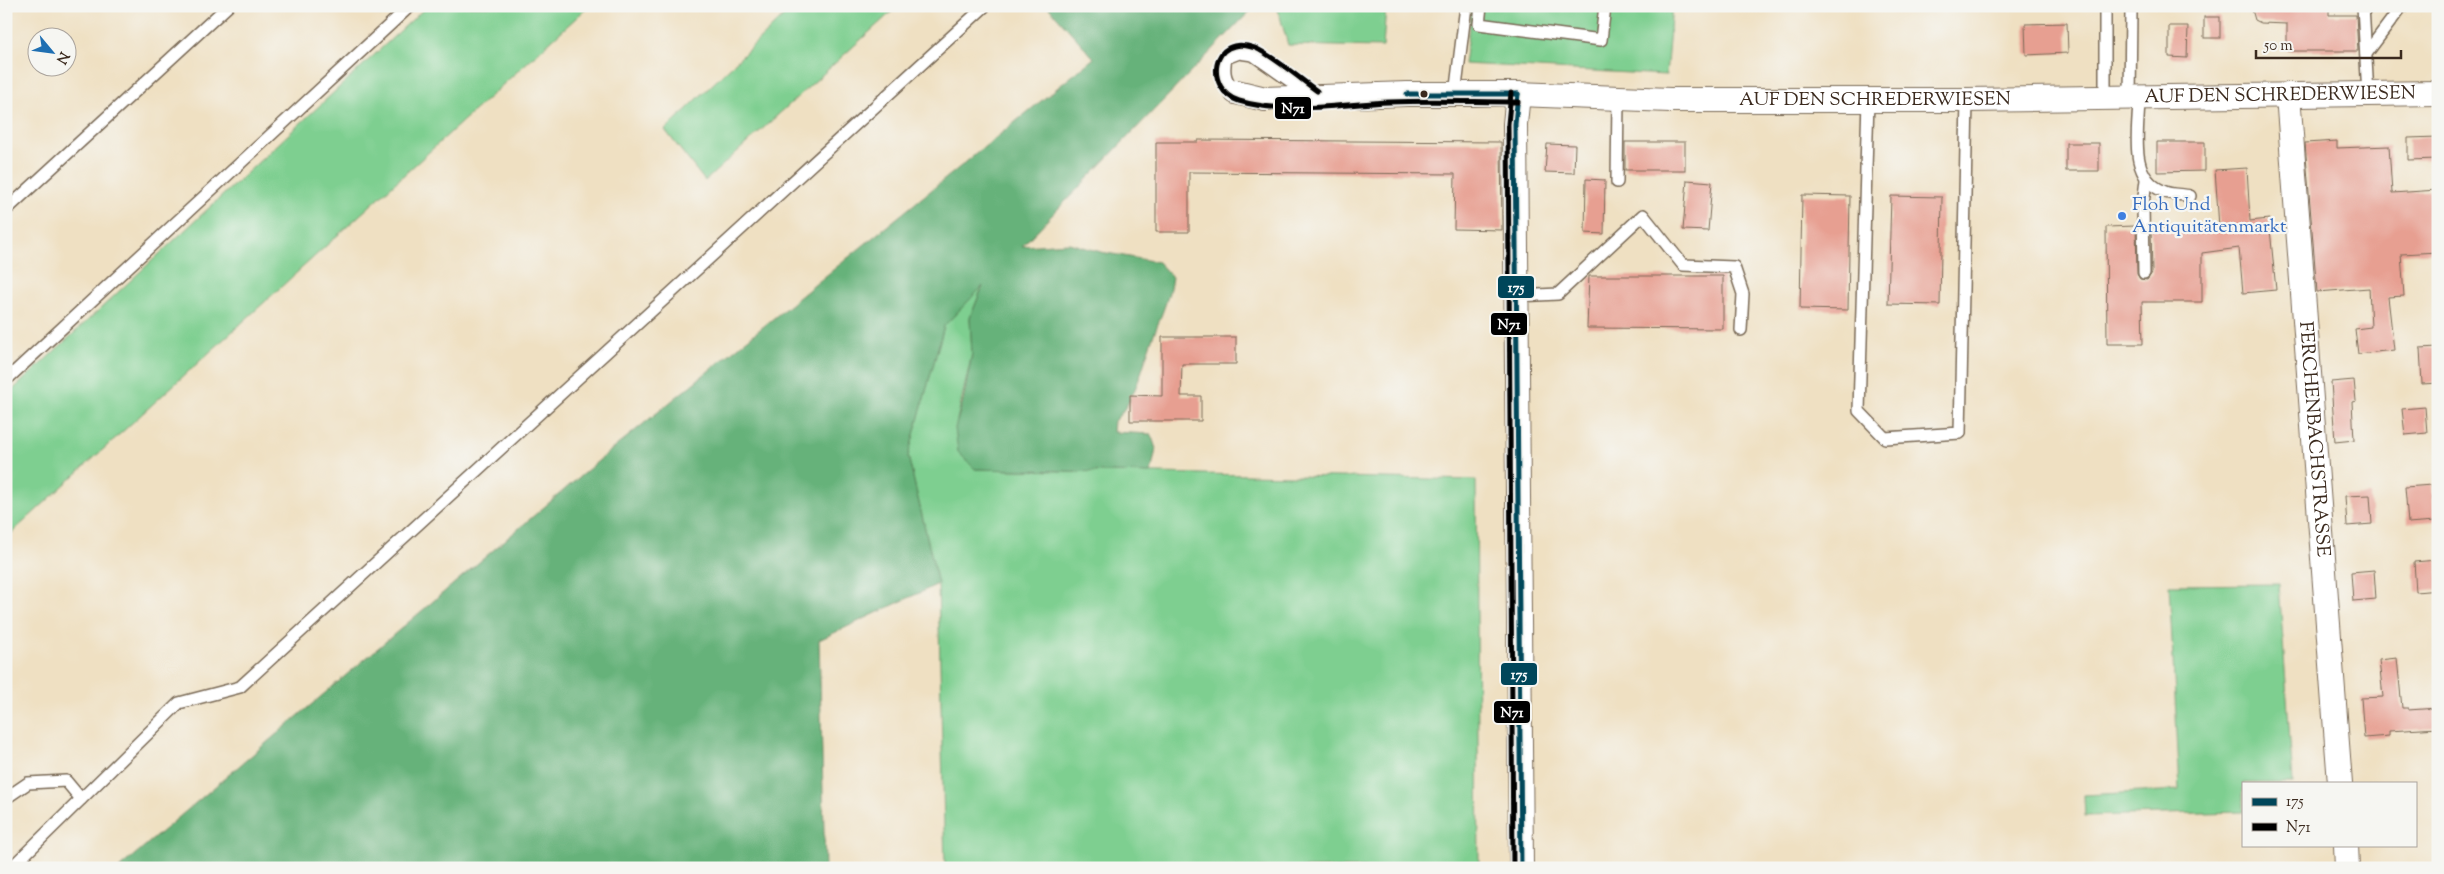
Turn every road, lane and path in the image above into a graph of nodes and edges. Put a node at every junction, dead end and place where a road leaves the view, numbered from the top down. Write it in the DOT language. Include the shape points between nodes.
graph roads {
  1 [pos="228,6"];
  2 [pos="410,6"];
  3 [pos="985,6"];
  4 [pos="1466,6"];
  5 [pos="1481,6"];
  6 [pos="1605,6"];
  7 [pos="2106,6"];
  8 [pos="2363,6"];
  9 [pos="2402,6"];
  10 [pos="2131,11"];
  11 [pos="2366,54"];
  12 [pos="1236,92"];
  13 [pos="2438,93"];
  14 [pos="1518,94"];
  15 [pos="1455,95"];
  16 [pos="2288,95"];
  17 [pos="2368,95"];
  18 [pos="1313,97"];
  19 [pos="1618,98"];
  20 [pos="2105,98"];
  21 [pos="2134,98"];
  22 [pos="1868,100"];
  23 [pos="1967,100"];
  24 [pos="2146,180"];
  25 [pos="1617,182"];
  26 [pos="2190,196"];
  27 [pos="6,210"];
  28 [pos="2144,273"];
  29 [pos="1517,296"];
  30 [pos="1741,330"];
  31 [pos="6,380"];
  32 [pos="2340,782"];
  33 [pos="6,798"];
  34 [pos="81,800"];
  35 [pos="2346,846"];
  36 [pos="11,868"];
  37 [pos="1522,868"];
  38 [pos="2348,868"];
  1 -- 27 [label="lane"];
  2 -- 31 [label="lane"];
  3 -- 34 [label="lane" via="240,687 179,703"];
  4 -- 15 [label="lane"];
  5 -- 6 [label="lane" via="1479,24 1601,40"];
  7 -- 20 [label="lane"];
  8 -- 11 [label="lane"];
  9 -- 11 [label="lane"];
  10 -- 21 [label="lane"];
  11 -- 17 [label="lane"];
  12 -- 18 [label="street, AUF DEN SCHREDERWIESEN" via="1265,99"];
  12 -- 18 [label="lane, AUF DEN SCHREDERWIESEN" via="1227,83 1224,71 1226,58 1239,53 1253,56"];
  13 -- 17 [label="street, AUF DEN SCHREDERWIESEN"];
  14 -- 15 [label="street, AUF DEN SCHREDERWIESEN"];
  14 -- 19 [label="street, AUF DEN SCHREDERWIESEN"];
  14 -- 29 [label="street"];
  15 -- 18 [label="street, AUF DEN SCHREDERWIESEN"];
  16 -- 17 [label="street, AUF DEN SCHREDERWIESEN"];
  16 -- 21 [label="street, AUF DEN SCHREDERWIESEN"];
  16 -- 32 [label="street, FERCHENBACHSTRASSE"];
  19 -- 22 [label="street, AUF DEN SCHREDERWIESEN"];
  19 -- 25 [label="lane"];
  20 -- 21 [label="street, AUF DEN SCHREDERWIESEN"];
  20 -- 23 [label="street, AUF DEN SCHREDERWIESEN"];
  21 -- 24 [label="lane" via="2136,149"];
  22 -- 23 [label="street, AUF DEN SCHREDERWIESEN"];
  22 -- 23 [label="lane" via="1859,411 1885,438 1960,433"];
  24 -- 26 [label="lane" via="2164,192"];
  24 -- 28 [label="lane"];
  29 -- 30 [label="lane" via="1558,294 1643,215 1683,265 1734,267 1743,294"];
  29 -- 37 [label="street"];
  33 -- 34 [label="lane" via="28,783 66,781"];
  34 -- 36 [label="lane"];
  35 -- 38 [label="street"];
}
